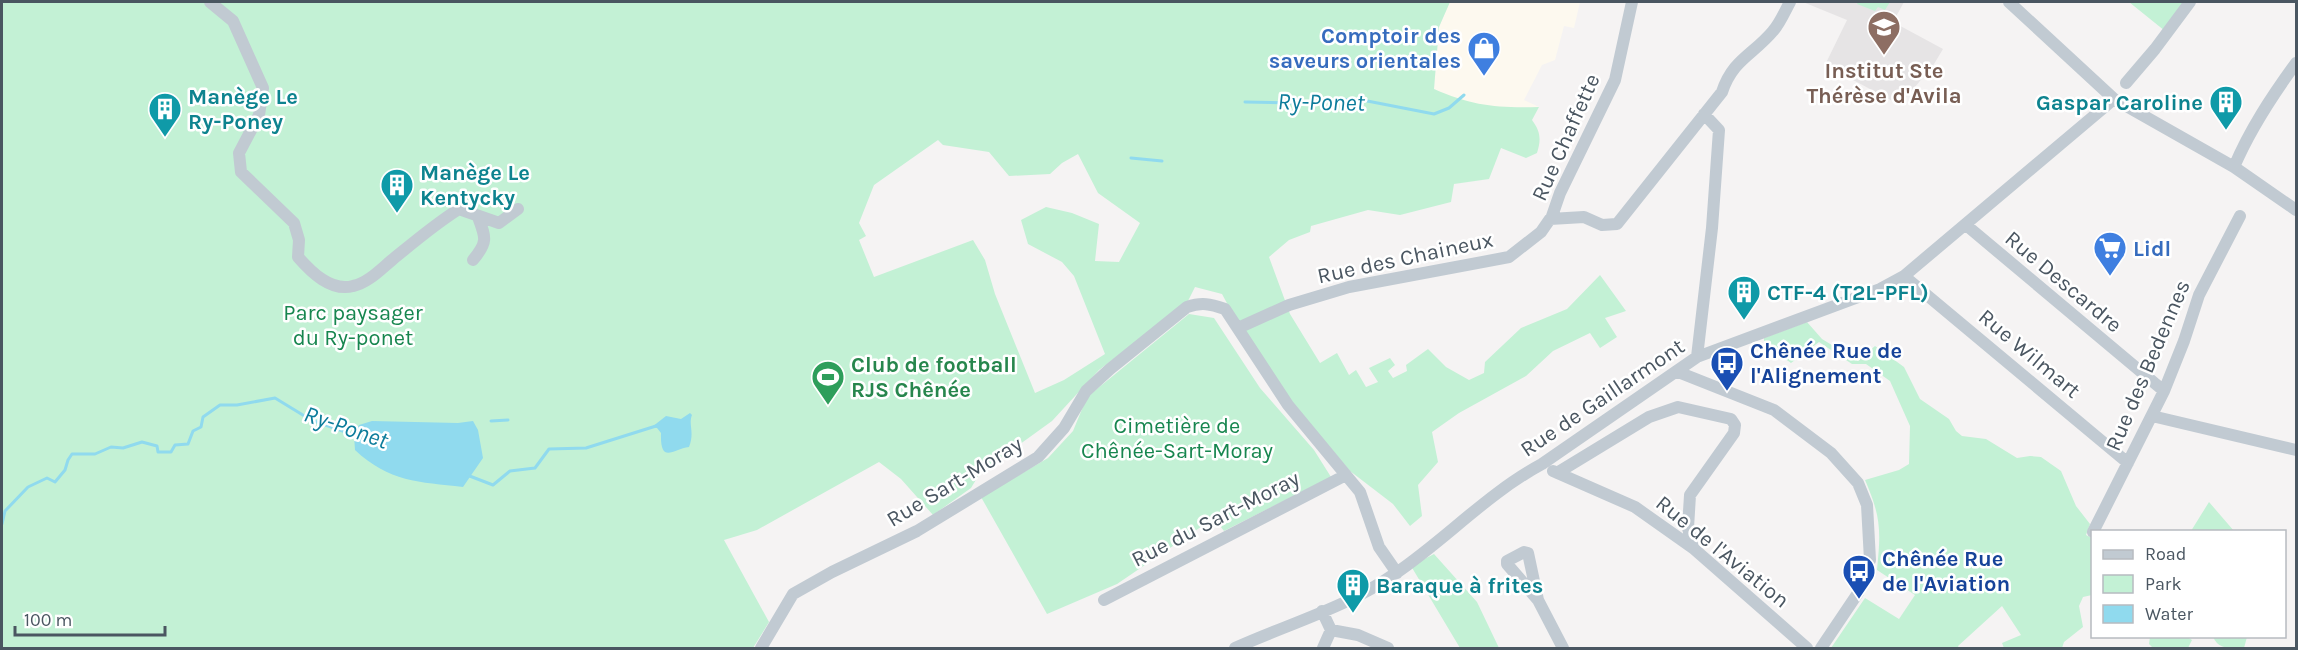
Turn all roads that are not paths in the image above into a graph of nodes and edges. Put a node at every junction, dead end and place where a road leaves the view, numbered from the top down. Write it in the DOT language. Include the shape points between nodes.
graph roads {
  1 [pos="210,2"];
  2 [pos="1632,2"];
  3 [pos="1790,2"];
  4 [pos="2009,2"];
  5 [pos="2190,2"];
  6 [pos="2296,63"];
  7 [pos="2127,83"];
  8 [pos="2114,99"];
  9 [pos="1704,114"];
  10 [pos="2234,167"];
  11 [pos="518,209"];
  12 [pos="2296,210"];
  13 [pos="2240,216"];
  14 [pos="478,217"];
  15 [pos="1551,219"];
  16 [pos="1966,225"];
  17 [pos="473,260"];
  18 [pos="1904,276"];
  19 [pos="1241,326"];
  20 [pos="1697,357"];
  21 [pos="1678,372"];
  22 [pos="2164,391"];
  23 [pos="2152,416"];
  24 [pos="2296,450"];
  25 [pos="2128,463"];
  26 [pos="1542,464"];
  27 [pos="1557,473"];
  28 [pos="1346,475"];
  29 [pos="2094,530"];
  30 [pos="1693,548"];
  31 [pos="1397,573"];
  32 [pos="1104,600"];
  33 [pos="1538,600"];
  34 [pos="1322,611"];
  35 [pos="1331,630"];
  36 [pos="761,648"];
  37 [pos="1235,648"];
  38 [pos="1323,648"];
  39 [pos="1388,648"];
  40 [pos="1563,648"];
  41 [pos="1807,648"];
  42 [pos="1821,648"];
  1 -- 14 [label="street" via="233,21 263,88 259,115 239,153 241,172 294,223 298,257 311,273 328,283 352,287 369,279 459,209"];
  2 -- 15 [label="street, Rue Chaffette" via="1616,80"];
  3 -- 9 [label="street" via="1774,30 1727,76 1722,92"];
  4 -- 8 [label="street"];
  5 -- 7 [label="street"];
  6 -- 10 [label="street" via="2258,119"];
  8 -- 10 [label="street"];
  8 -- 16 [label="street, Rue de Gaillarmont"];
  9 -- 15 [label="street" via="1617,224 1602,225 1584,218"];
  9 -- 20 [label="street" via="1719,130"];
  10 -- 12 [label="street"];
  11 -- 14 [label="street" via="499,223"];
  13 -- 22 [label="street, Rue des Bedennes" via="2199,295"];
  14 -- 17 [label="street" via="484,234 483,248"];
  15 -- 19 [label="street, Rue des Chaineux" via="1509,257 1349,287 1289,305"];
  16 -- 18 [label="street, Rue de Gaillarmont"];
  16 -- 22 [label="street, Rue Descardre"];
  18 -- 20 [label="street, Rue de Gaillarmont" via="1880,289"];
  18 -- 25 [label="street, Rue Wilmart"];
  19 -- 28 [label="street, Rue Sart-Moray" via="1288,405"];
  19 -- 36 [label="street, Rue Sart-Moray" via="1225,309 1207,303 1187,307 1086,391 1064,428 1038,457 917,531 793,594"];
  20 -- 21 [label="street, Rue de Gaillarmont"];
  21 -- 26 [label="street, Rue de Gaillarmont"];
  21 -- 42 [label="street" via="1774,410 1831,453 1858,483 1867,505 1870,560 1858,593"];
  22 -- 23 [label="street, Rue des Bedennes"];
  23 -- 24 [label="street"];
  23 -- 25 [label="street, Rue des Bedennes"];
  25 -- 29 [label="street, Rue des Bedennes"];
  26 -- 27 [label="street, Rue de l'Aviation"];
  26 -- 31 [label="street, Rue de Gaillarmont" via="1476,508"];
  27 -- 30 [label="street, Rue de l'Aviation" via="1635,507"];
  27 -- 30 [label="street" via="1649,417 1678,407 1731,419 1734,433 1690,495 1688,528"];
  28 -- 31 [label="street, Rue Sart-Moray" via="1360,492 1379,547"];
  28 -- 32 [label="street, Rue du Sart-Moray"];
  30 -- 41 [label="street, Rue de l'Aviation"];
  31 -- 34 [label="street, Rue de Gaillarmont" via="1367,592"];
  33 -- 40 [label="street"];
  34 -- 35 [label="street"];
  34 -- 37 [label="street, Rue de Gaillarmont"];
  35 -- 38 [label="street"];
  35 -- 39 [label="street" via="1358,635"];
}
